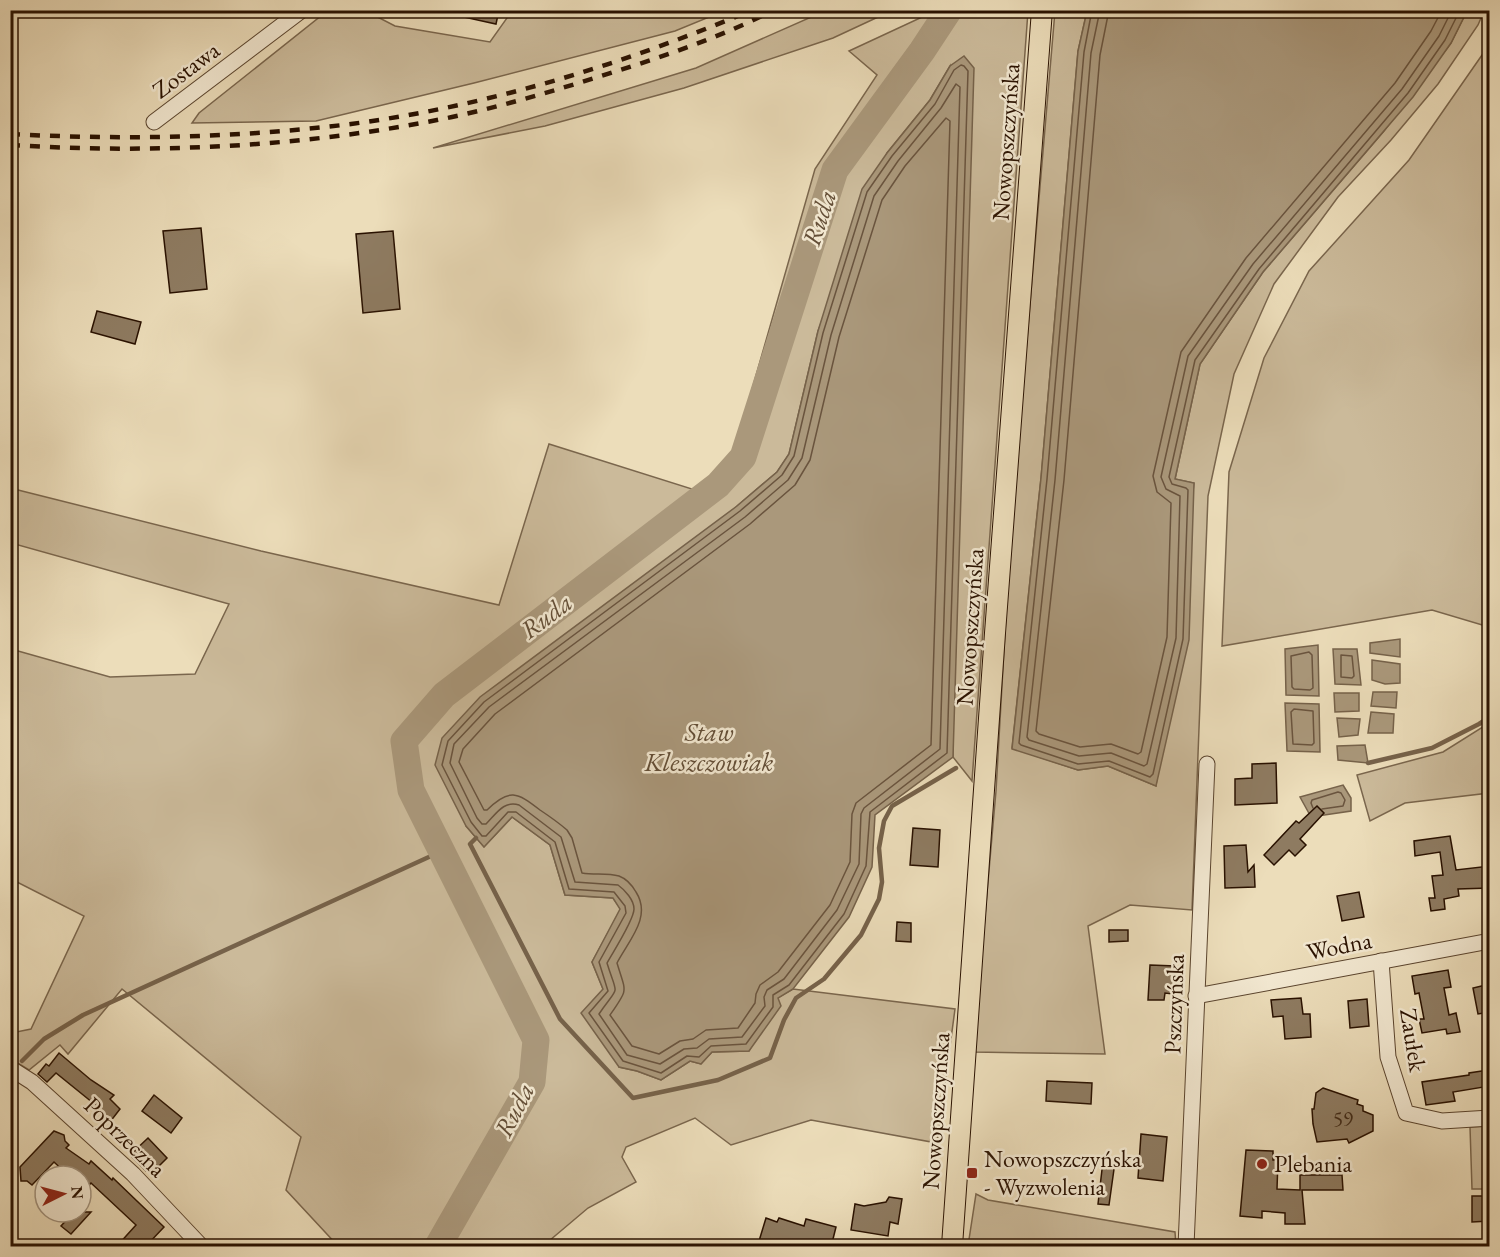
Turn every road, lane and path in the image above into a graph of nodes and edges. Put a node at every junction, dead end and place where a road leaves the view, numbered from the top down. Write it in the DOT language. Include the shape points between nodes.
graph roads {
  1 [pos="302,10"];
  2 [pos="1042,10"];
  3 [pos="154,122"];
  4 [pos="1208,765"];
  5 [pos="1490,941"];
  6 [pos="1381,961"];
  7 [pos="1196,996"];
  8 [pos="10,1068"];
  9 [pos="1490,1118"];
  10 [pos="201,1246"];
  11 [pos="952,1246"];
  12 [pos="1186,1246"];
  1 -- 3 [label="street, Zostawa"];
  2 -- 11 [label="main road, Nowopszczyńska"];
  4 -- 7 [label="street, Pszczyńska"];
  5 -- 6 [label="street, Wodna"];
  6 -- 7 [label="street, Wodna"];
  6 -- 9 [label="street, Zaułek" via="1388,1057 1406,1113 1442,1121"];
  7 -- 12 [label="street, Pszczyńska"];
  8 -- 10 [label="street, Poprzeczna" via="32,1082 133,1174"];
}
